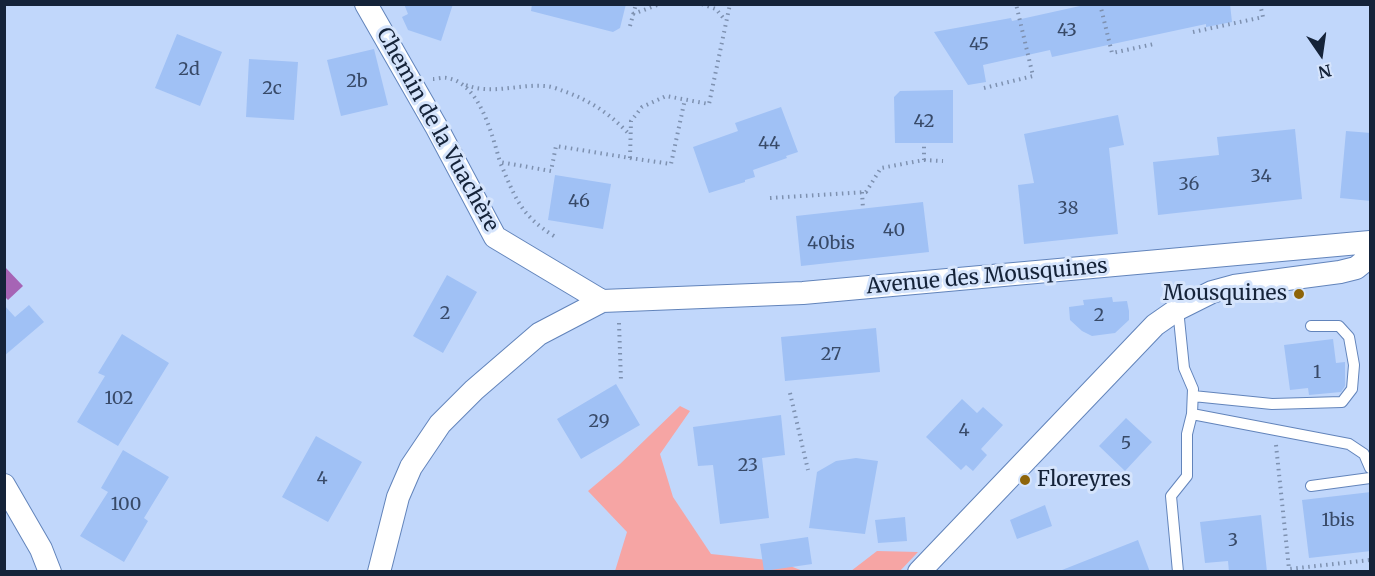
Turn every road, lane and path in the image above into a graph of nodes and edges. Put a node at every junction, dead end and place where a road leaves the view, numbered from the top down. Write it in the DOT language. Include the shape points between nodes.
graph roads {
  1 [pos="366,4"];
  2 [pos="636,4"];
  3 [pos="660,4"];
  4 [pos="702,4"];
  5 [pos="730,4"];
  6 [pos="1016,4"];
  7 [pos="1100,4"];
  8 [pos="1260,4"];
  9 [pos="633,14"];
  10 [pos="726,20"];
  11 [pos="630,26"];
  12 [pos="1193,32"];
  13 [pos="1154,44"];
  14 [pos="466,86"];
  15 [pos="414,88"];
  16 [pos="984,88"];
  17 [pos="685,99"];
  18 [pos="630,135"];
  19 [pos="924,143"];
  20 [pos="630,158"];
  21 [pos="924,160"];
  22 [pos="500,162"];
  23 [pos="943,162"];
  24 [pos="862,192"];
  25 [pos="770,198"];
  26 [pos="863,209"];
  27 [pos="554,236"];
  28 [pos="1371,242"];
  29 [pos="1371,257"];
  30 [pos="602,301"];
  31 [pos="1178,309"];
  32 [pos="1311,326"];
  33 [pos="621,381"];
  34 [pos="790,393"];
  35 [pos="1193,396"];
  36 [pos="1192,414"];
  37 [pos="1275,429"];
  38 [pos="1371,468"];
  39 [pos="808,470"];
  40 [pos="1371,478"];
  41 [pos="4,485"];
  42 [pos="1311,486"];
  43 [pos="1371,560"];
  44 [pos="50,572"];
  45 [pos="379,572"];
  46 [pos="919,572"];
  47 [pos="1178,572"];
  1 -- 15 [label="street, Chemin de la Vuachère"];
  2 -- 9 [label="path"];
  3 -- 9 [label="path"];
  4 -- 10 [label="path" via="716,9"];
  5 -- 10 [label="path"];
  6 -- 16 [label="path" via="1033,76"];
  7 -- 13 [label="path" via="1112,53"];
  8 -- 12 [label="path" via="1263,17"];
  9 -- 11 [label="path"];
  10 -- 17 [label="path" via="708,104"];
  14 -- 15 [label="path" via="447,78 430,80"];
  14 -- 18 [label="path" via="547,86 584,98 614,118"];
  14 -- 22 [label="path" via="485,115"];
  15 -- 30 [label="street, Chemin de la Vuachère" via="495,237"];
  17 -- 18 [label="path" via="666,96 642,107 631,121"];
  17 -- 20 [label="path" via="671,164"];
  18 -- 20 [label="path"];
  19 -- 21 [label="path"];
  20 -- 22 [label="path" via="556,146 551,171"];
  21 -- 23 [label="path"];
  21 -- 24 [label="path" via="881,168 866,192"];
  22 -- 27 [label="path" via="517,202 536,224"];
  24 -- 25 [label="path"];
  24 -- 26 [label="path"];
  28 -- 30 [label="street, Avenue des Mousquines" via="802,293"];
  29 -- 31 [label="street" via="1356,268 1340,272 1233,286"];
  30 -- 33 [label="path" via="603,315 619,314"];
  30 -- 45 [label="street" via="539,334 440,424 411,467 398,497"];
  31 -- 35 [label="lane" via="1184,368"];
  31 -- 46 [label="street" via="1155,325"];
  32 -- 35 [label="lane" via="1340,326 1349,337 1354,365 1352,389 1342,402 1272,404"];
  34 -- 39 [label="path"];
  35 -- 36 [label="lane"];
  36 -- 37 [label="lane"];
  36 -- 47 [label="lane" via="1187,434 1187,476 1171,496"];
  37 -- 38 [label="lane" via="1349,444 1364,454"];
  37 -- 43 [label="path" via="1289,569"];
  40 -- 42 [label="lane"];
  41 -- 44 [label="street"];
}
